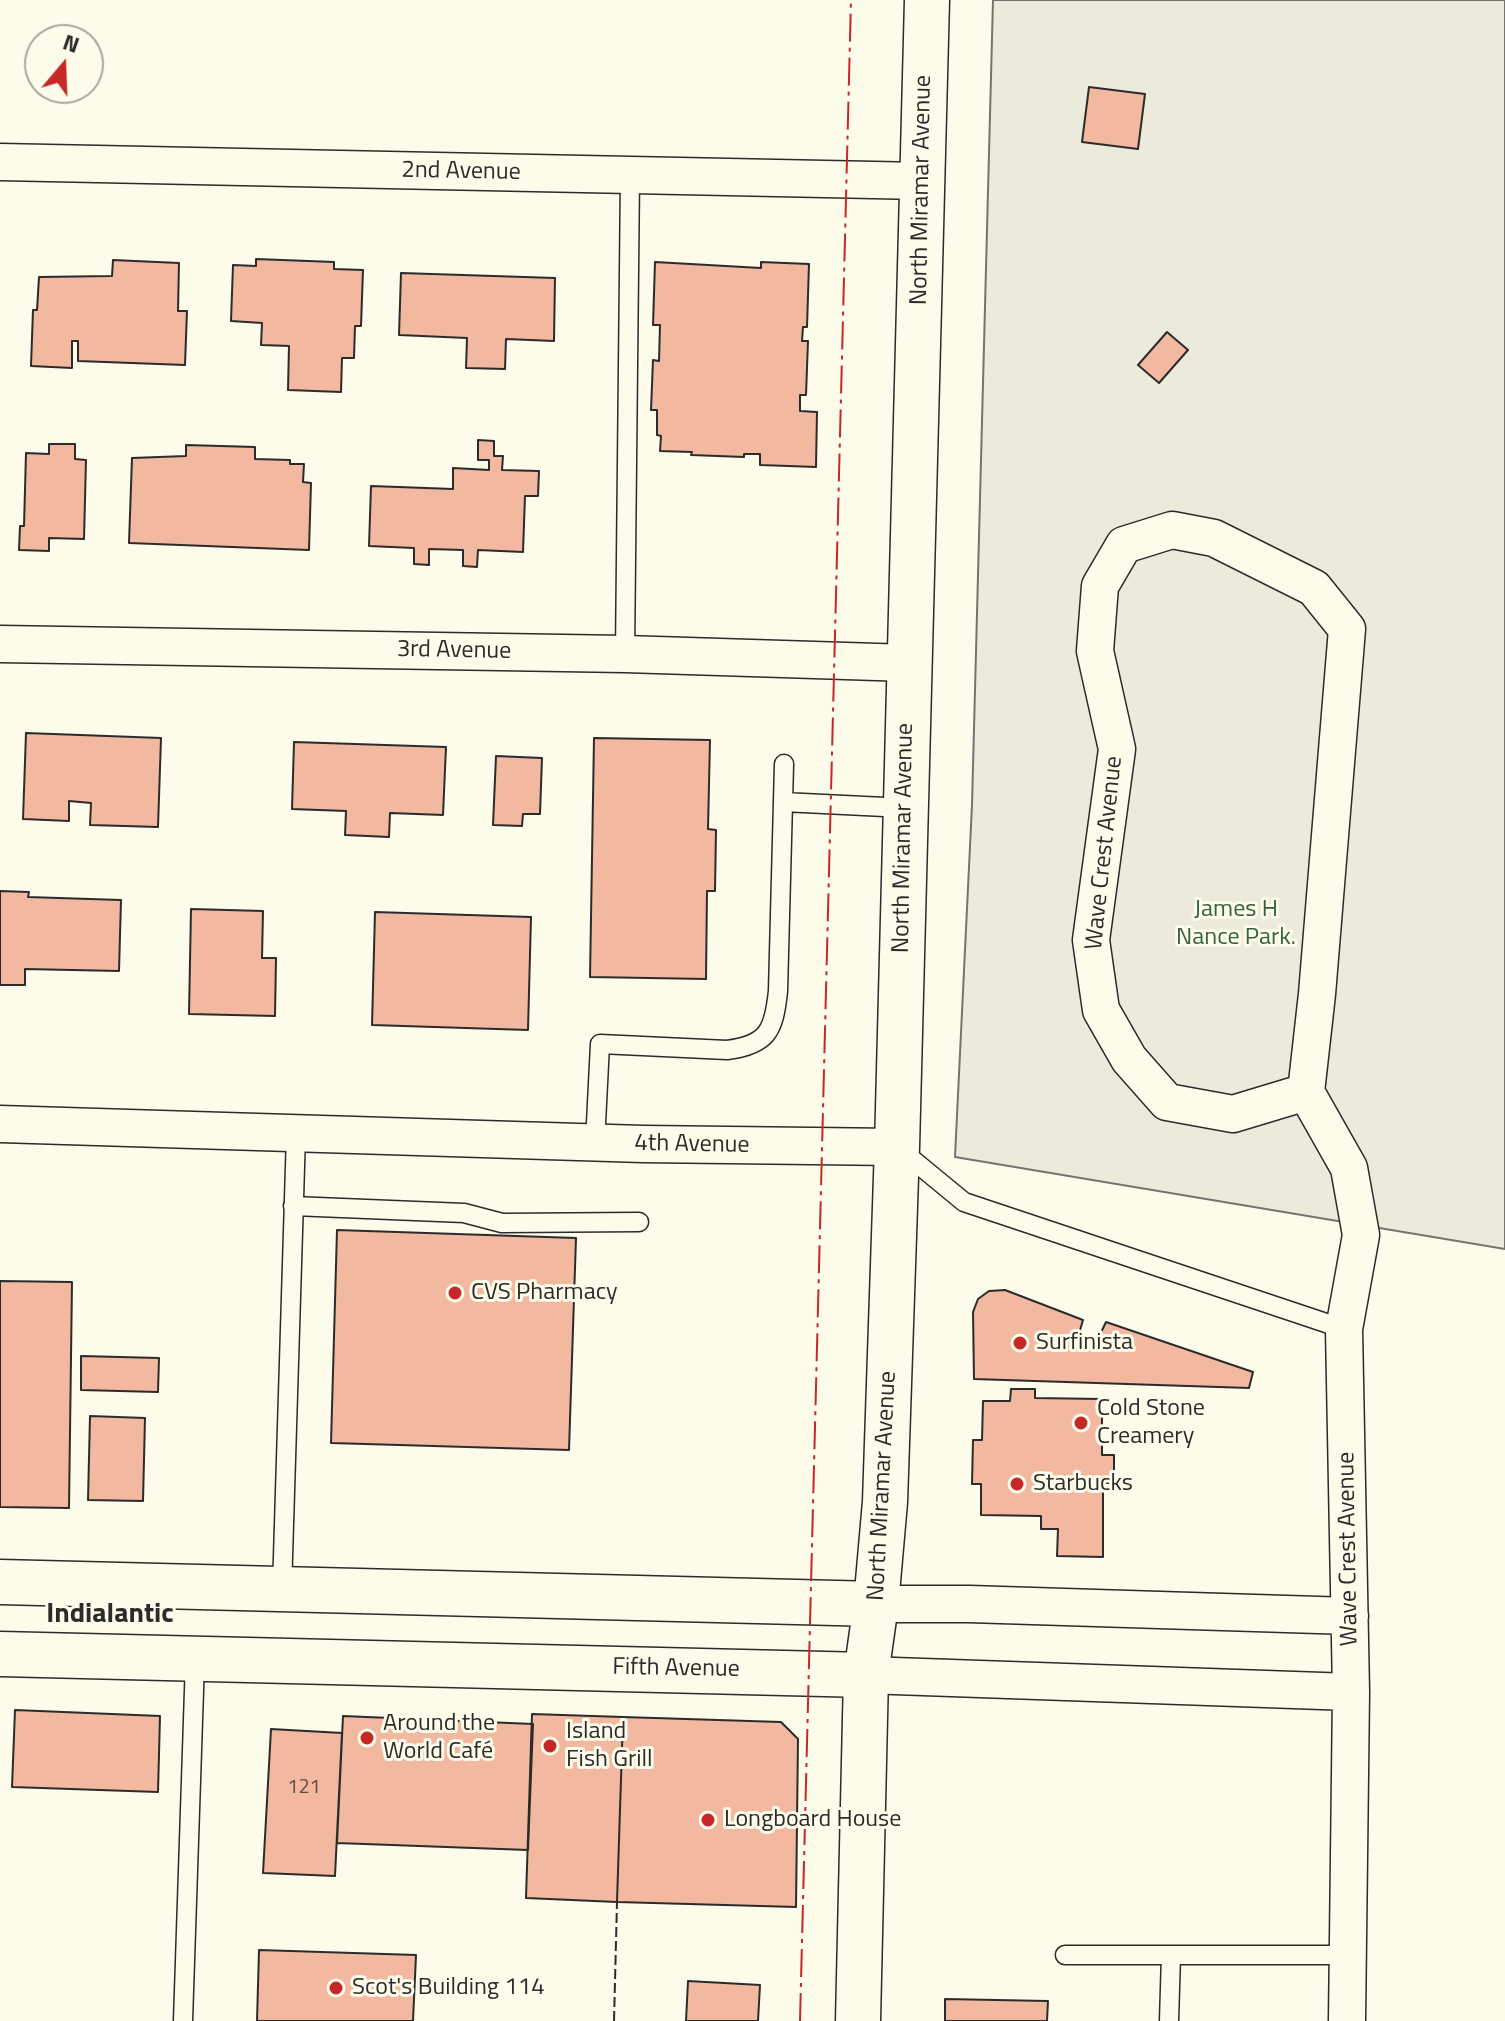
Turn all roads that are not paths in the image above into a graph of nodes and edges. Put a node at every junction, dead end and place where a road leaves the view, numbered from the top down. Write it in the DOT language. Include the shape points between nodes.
graph roads {
  1 [pos="927,0"];
  2 [pos="0,162"];
  3 [pos="630,175"];
  4 [pos="922,181"];
  5 [pos="0,644"];
  6 [pos="625,654"];
  7 [pos="909,663"];
  8 [pos="784,764"];
  9 [pos="783,802"];
  10 [pos="905,808"];
  11 [pos="1306,1092"];
  12 [pos="0,1124"];
  13 [pos="296,1134"];
  14 [pos="595,1143"];
  15 [pos="897,1147"];
  16 [pos="293,1206"];
  17 [pos="639,1222"];
  18 [pos="1344,1329"];
  19 [pos="0,1582"];
  20 [pos="282,1589"];
  21 [pos="876,1604"];
  22 [pos="1350,1616"];
  23 [pos="0,1654"];
  24 [pos="195,1660"];
  25 [pos="866,1675"];
  26 [pos="1351,1692"];
  27 [pos="1065,1955"];
  28 [pos="1171,1955"];
  29 [pos="1347,1955"];
  30 [pos="183,2021"];
  31 [pos="858,2021"];
  32 [pos="1169,2021"];
  33 [pos="1347,2021"];
  1 -- 4 [label="main road, North Miramar Avenue"];
  2 -- 3 [label="street, 2nd Avenue"];
  3 -- 4 [label="street, 2nd Avenue"];
  3 -- 6 [label="lane"];
  4 -- 7 [label="main road, North Miramar Avenue"];
  5 -- 6 [label="street, 3rd Avenue"];
  6 -- 7 [label="street, 3rd Avenue"];
  7 -- 10 [label="main road, North Miramar Avenue"];
  8 -- 9 [label="lane"];
  9 -- 10 [label="lane"];
  9 -- 14 [label="lane" via="778,991 771,1026 748,1048 600,1044"];
  10 -- 15 [label="main road, North Miramar Avenue"];
  11 -- 11 [label="street, Wave Crest Avenue" via="1233,1114 1167,1102 1129,1059 1101,1010 1091,940 1117,749 1095,651 1100,586 1124,545 1172,530 1214,538 1314,588 1347,629"];
  11 -- 18 [label="street, Wave Crest Avenue" via="1349,1168 1361,1235"];
  12 -- 13 [label="street, 4th Avenue"];
  13 -- 14 [label="street, 4th Avenue"];
  13 -- 16 [label="lane"];
  14 -- 15 [label="street, 4th Avenue"];
  15 -- 18 [label="lane" via="964,1202"];
  15 -- 21 [label="main road, North Miramar Avenue" via="885,1502"];
  16 -- 17 [label="lane" via="464,1213 502,1223"];
  16 -- 20 [label="lane"];
  18 -- 22 [label="street, Wave Crest Avenue"];
  19 -- 20 [label="main road"];
  20 -- 21 [label="main road"];
  21 -- 22 [label="street"];
  21 -- 25 [label="main road, North Miramar Avenue"];
  22 -- 26 [label="street, Wave Crest Avenue"];
  23 -- 24 [label="main road, Fifth Avenue"];
  24 -- 25 [label="main road, Fifth Avenue"];
  24 -- 30 [label="lane"];
  25 -- 26 [label="street, Fifth Avenue"];
  25 -- 31 [label="main road, North Miramar Avenue"];
  26 -- 29 [label="street, Wave Crest Avenue"];
  27 -- 28 [label="lane"];
  28 -- 29 [label="lane"];
  28 -- 32 [label="lane"];
  29 -- 33 [label="street, Wave Crest Avenue"];
}
